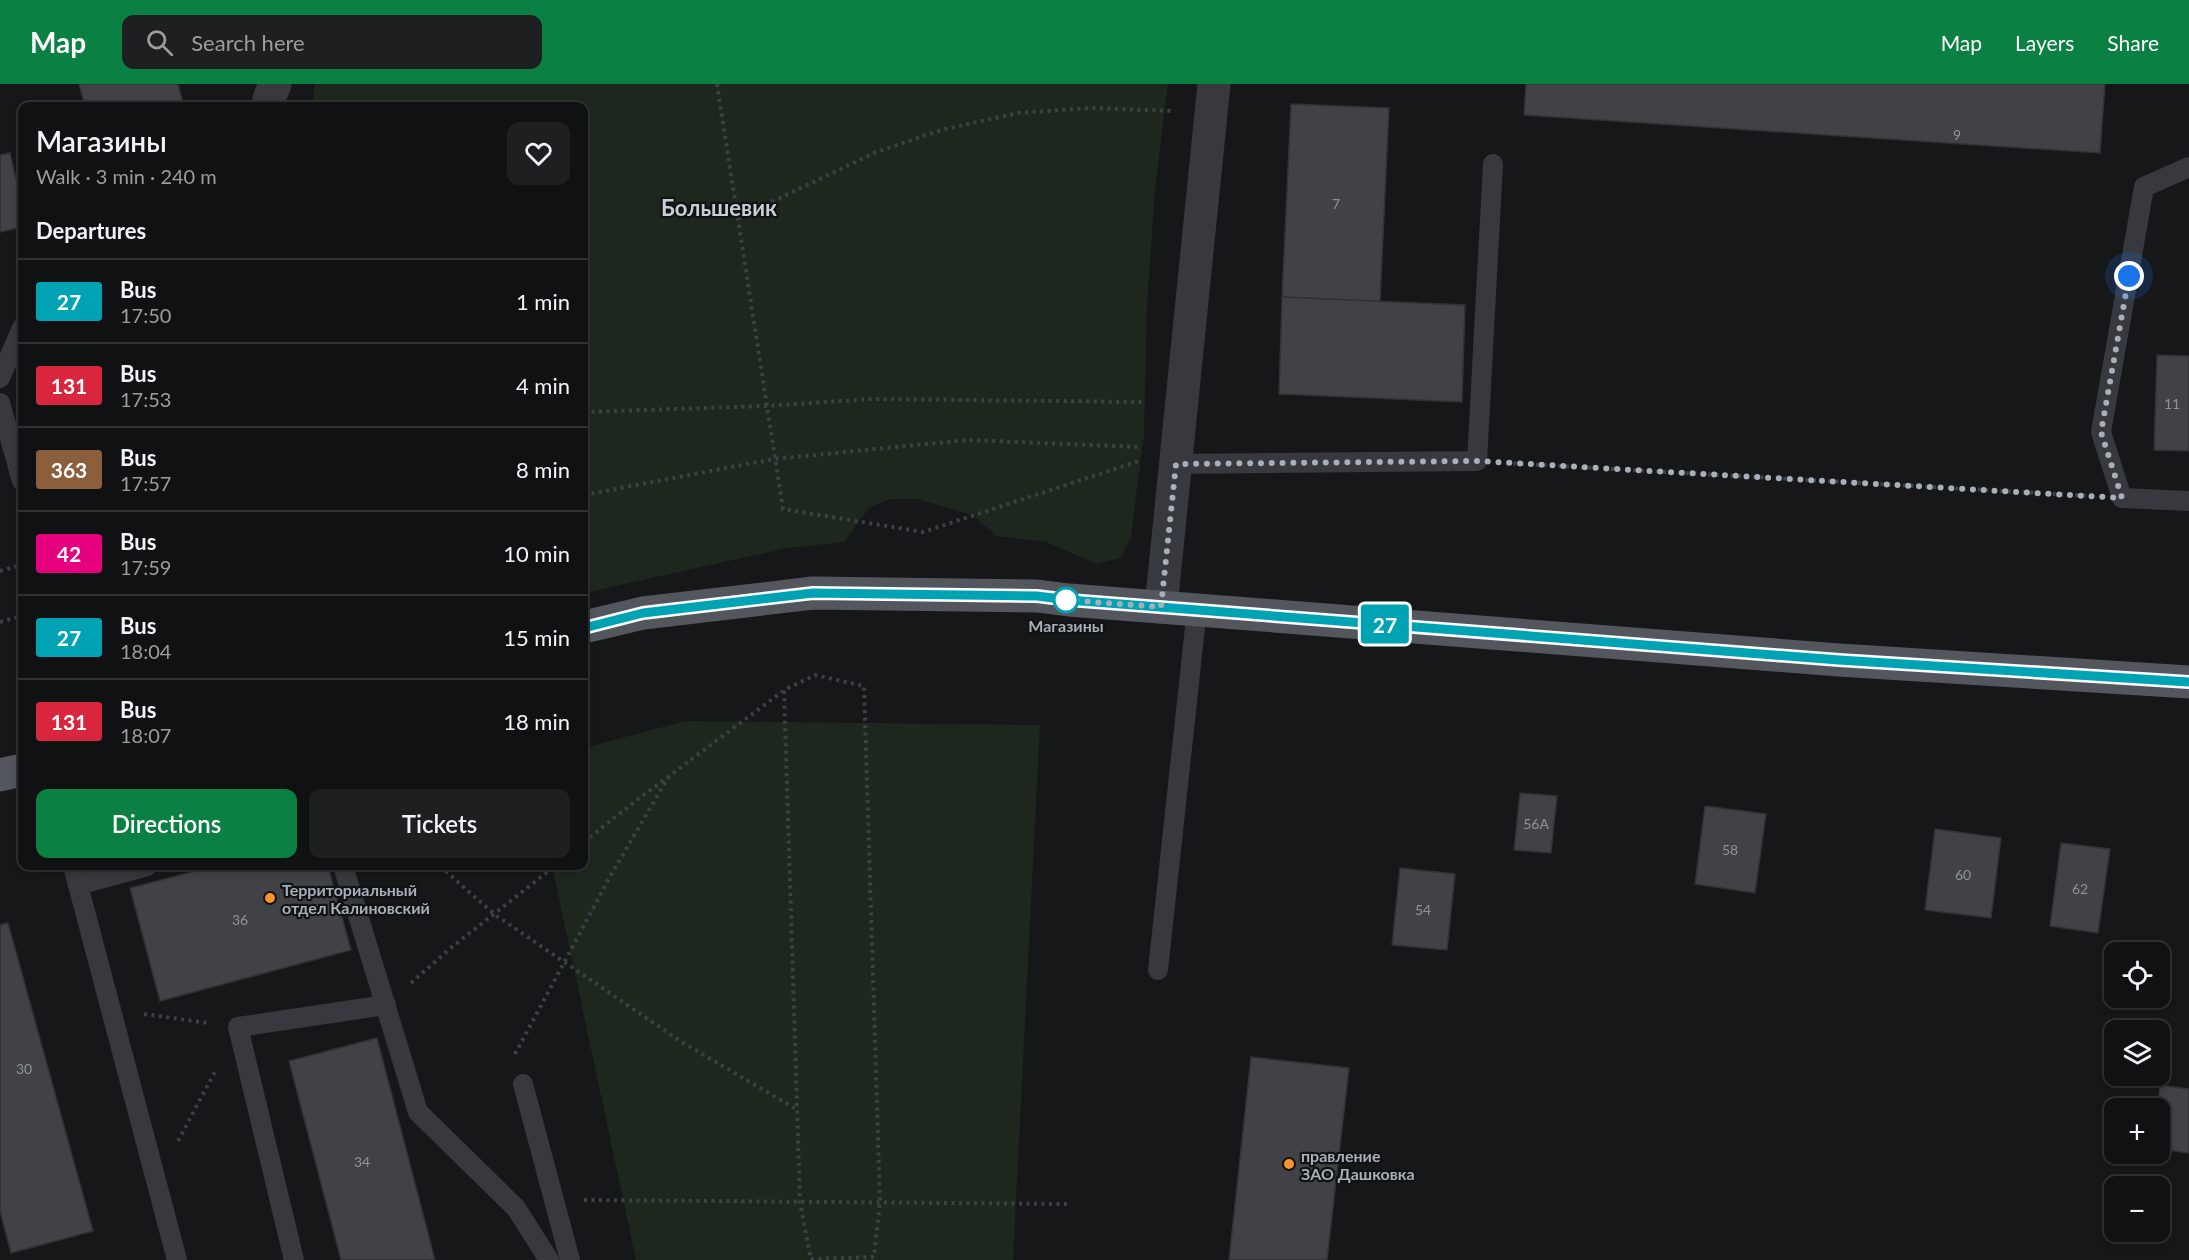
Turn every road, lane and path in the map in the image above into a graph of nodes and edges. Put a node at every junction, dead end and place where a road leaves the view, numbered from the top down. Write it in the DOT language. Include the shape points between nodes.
graph roads {
  1 [pos="275,84"];
  2 [pos="717,84"];
  3 [pos="1213,98"];
  4 [pos="269,102"];
  5 [pos="1493,164"];
  6 [pos="2189,167"];
  7 [pos="738,218"];
  8 [pos="18,337"];
  9 [pos="0,378"];
  10 [pos="0,403"];
  11 [pos="1181,404"];
  12 [pos="765,406"];
  13 [pos="588,412"];
  14 [pos="1176,456"];
  15 [pos="774,459"];
  16 [pos="1477,461"];
  17 [pos="18,467"];
  18 [pos="588,494"];
  19 [pos="2122,498"];
  20 [pos="2189,501"];
  21 [pos="18,566"];
  22 [pos="0,571"];
  23 [pos="1161,607"];
  24 [pos="1197,609"];
  25 [pos="18,617"];
  26 [pos="0,622"];
  27 [pos="588,626"];
  28 [pos="2189,682"];
  29 [pos="784,690"];
  30 [pos="18,771"];
  31 [pos="0,775"];
  32 [pos="669,776"];
  33 [pos="588,839"];
  34 [pos="74,870"];
  35 [pos="132,870"];
  36 [pos="344,870"];
  37 [pos="444,870"];
  38 [pos="550,870"];
  39 [pos="78,885"];
  40 [pos="494,914"];
  41 [pos="564,962"];
  42 [pos="1158,970"];
  43 [pos="386,1005"];
  44 [pos="111,1010"];
  45 [pos="238,1027"];
  46 [pos="511,1062"];
  47 [pos="523,1084"];
  48 [pos="797,1110"];
  49 [pos="156,1181"];
  50 [pos="554,1200"];
  51 [pos="800,1202"];
  52 [pos="880,1202"];
  53 [pos="1067,1204"];
  54 [pos="811,1259"];
  55 [pos="856,1259"];
  56 [pos="174,1260"];
  57 [pos="294,1260"];
  58 [pos="549,1260"];
  59 [pos="570,1260"];
  1 -- 4 [label="street"];
  2 -- 7 [label="path"];
  3 -- 7 [label="path" via="1018,114 941,130 874,153"];
  3 -- 11 [label="street"];
  5 -- 16 [label="lane"];
  6 -- 19 [label="lane" via="2144,187 2101,432"];
  7 -- 12 [label="path"];
  8 -- 9 [label="lane"];
  10 -- 17 [label="lane"];
  11 -- 12 [label="path" via="873,399"];
  11 -- 14 [label="street"];
  12 -- 13 [label="path"];
  12 -- 15 [label="path"];
  14 -- 15 [label="path" via="967,440"];
  14 -- 15 [label="path" via="922,532 783,509"];
  14 -- 16 [label="lane"];
  14 -- 23 [label="street"];
  15 -- 18 [label="path"];
  16 -- 19 [label="path"];
  19 -- 20 [label="lane"];
  21 -- 22 [label="path"];
  23 -- 24 [label="main road"];
  23 -- 27 [label="main road" via="1037,596 813,593 643,613"];
  24 -- 28 [label="main road" via="1839,660"];
  24 -- 42 [label="lane"];
  25 -- 26 [label="path"];
  29 -- 32 [label="path"];
  29 -- 48 [label="path"];
  29 -- 52 [label="path" via="816,675 864,686"];
  30 -- 31 [label="main road"];
  32 -- 33 [label="path"];
  32 -- 41 [label="path"];
  34 -- 39 [label="lane"];
  35 -- 39 [label="lane"];
  36 -- 43 [label="lane"];
  37 -- 40 [label="path"];
  38 -- 40 [label="path"];
  39 -- 44 [label="lane"];
  40 -- 41 [label="path"];
  40 -- 43 [label="path"];
  41 -- 46 [label="path"];
  41 -- 48 [label="path" via="680,1041"];
  43 -- 45 [label="lane"];
  43 -- 58 [label="lane" via="418,1112 516,1208"];
  44 -- 45 [label="path"];
  44 -- 49 [label="lane"];
  45 -- 49 [label="path"];
  45 -- 57 [label="lane"];
  47 -- 50 [label="lane"];
  48 -- 51 [label="path"];
  49 -- 56 [label="lane"];
  50 -- 51 [label="path"];
  50 -- 59 [label="lane"];
  51 -- 52 [label="path"];
  51 -- 54 [label="path"];
  52 -- 53 [label="path"];
  52 -- 55 [label="path" via="874,1257"];
  54 -- 55 [label="path"];
}
